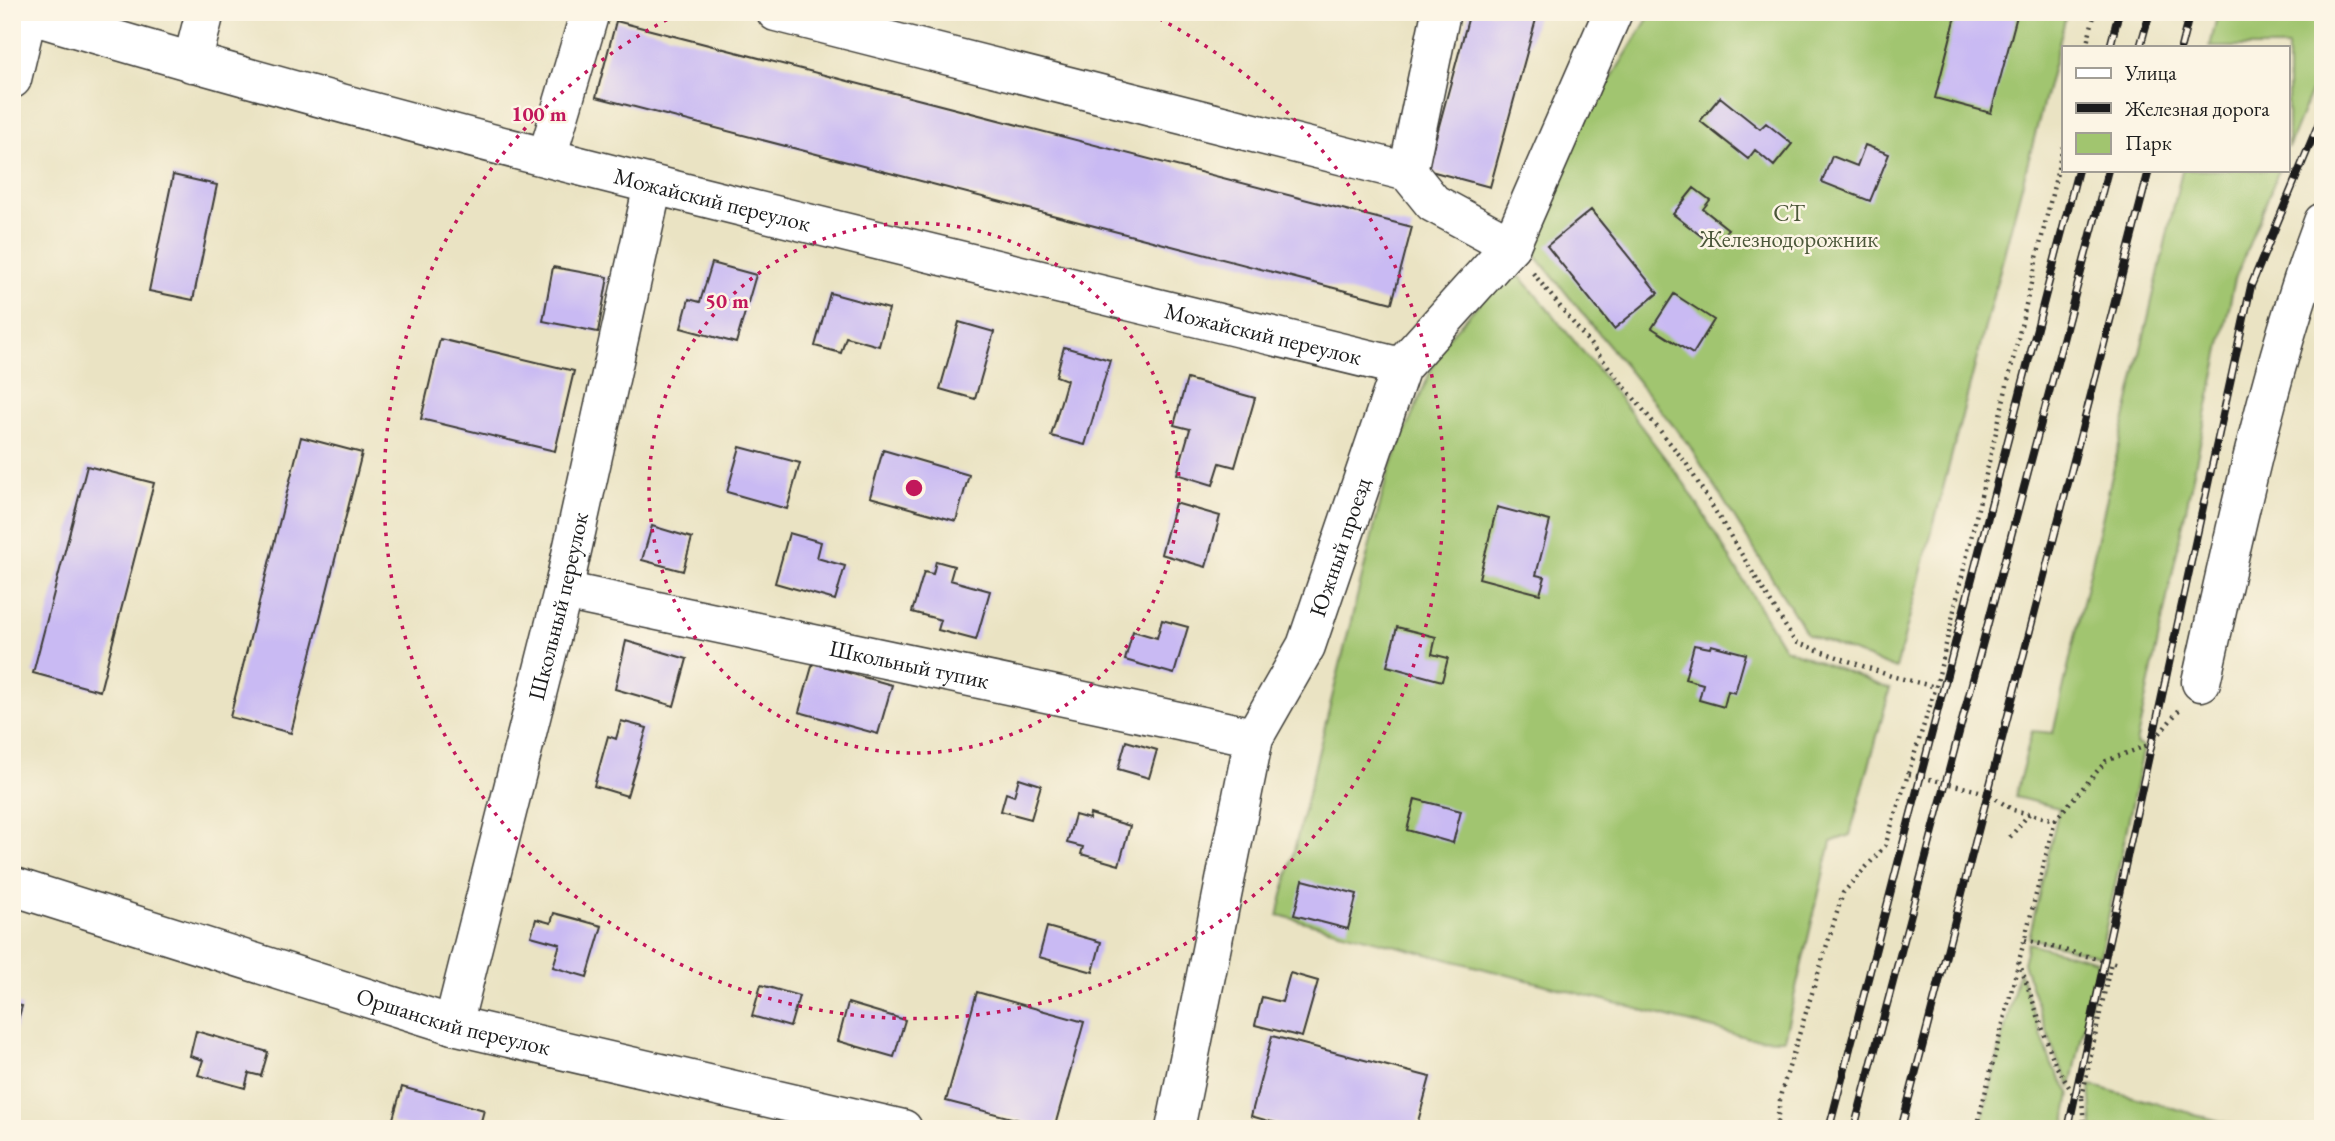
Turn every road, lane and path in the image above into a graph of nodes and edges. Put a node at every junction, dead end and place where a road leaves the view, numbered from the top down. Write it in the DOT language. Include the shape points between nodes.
graph roads {
  1 [pos="205,12"];
  2 [pos="590,12"];
  3 [pos="776,12"];
  4 [pos="1441,12"];
  5 [pos="1613,12"];
  6 [pos="2095,12"];
  7 [pos="28,13"];
  8 [pos="2086,46"];
  9 [pos="192,64"];
  10 [pos="12,79"];
  11 [pos="2062,152"];
  12 [pos="547,158"];
  13 [pos="1408,172"];
  14 [pos="653,186"];
  15 [pos="2323,222"];
  16 [pos="1511,245"];
  17 [pos="1401,367"];
  18 [pos="563,592"];
  19 [pos="2201,682"];
  20 [pos="1936,687"];
  21 [pos="1254,737"];
  22 [pos="1909,774"];
  23 [pos="2029,814"];
  24 [pos="2055,820"];
  25 [pos="2010,837"];
  26 [pos="12,886"];
  27 [pos="2025,940"];
  28 [pos="2019,962"];
  29 [pos="2111,962"];
  30 [pos="2118,964"];
  31 [pos="453,1025"];
  32 [pos="2082,1097"];
  33 [pos="903,1129"];
  34 [pos="1175,1129"];
  35 [pos="1776,1129"];
  36 [pos="1976,1129"];
  37 [pos="2084,1129"];
  1 -- 9 [label="street"];
  2 -- 12 [label="street"];
  3 -- 13 [label="street"];
  4 -- 13 [label="street"];
  5 -- 16 [label="street, Южный проезд"];
  6 -- 8 [label="path"];
  7 -- 9 [label="street, Можайский переулок"];
  7 -- 10 [label="street"];
  9 -- 12 [label="street, Можайский переулок"];
  11 -- 20 [label="path"];
  12 -- 14 [label="street, Можайский переулок"];
  13 -- 16 [label="street" via="1433,203"];
  14 -- 17 [label="street, Можайский переулок"];
  14 -- 18 [label="street, Школьный переулок"];
  15 -- 19 [label="street" via="2292,306"];
  16 -- 17 [label="street, Южный проезд"];
  16 -- 20 [label="path" via="1686,463 1796,642"];
  17 -- 21 [label="street, Южный проезд" via="1306,646"];
  18 -- 21 [label="street, Школьный тупик"];
  18 -- 31 [label="street, Школьный переулок"];
  19 -- 24 [label="path" via="2151,744 2106,761"];
  20 -- 22 [label="path"];
  21 -- 34 [label="street, Южный проезд"];
  22 -- 23 [label="path" via="1987,793 2013,810"];
  22 -- 35 [label="path" via="1885,846 1843,893 1781,1093"];
  23 -- 24 [label="path"];
  23 -- 25 [label="path"];
  24 -- 27 [label="path"];
  26 -- 31 [label="street, Оршанский переулок"];
  27 -- 28 [label="path"];
  27 -- 29 [label="path"];
  28 -- 32 [label="path" via="2055,1064 2074,1095"];
  28 -- 36 [label="path"];
  29 -- 30 [label="path"];
  29 -- 32 [label="path"];
  31 -- 33 [label="street, Оршанский переулок"];
  32 -- 37 [label="path"];
}
